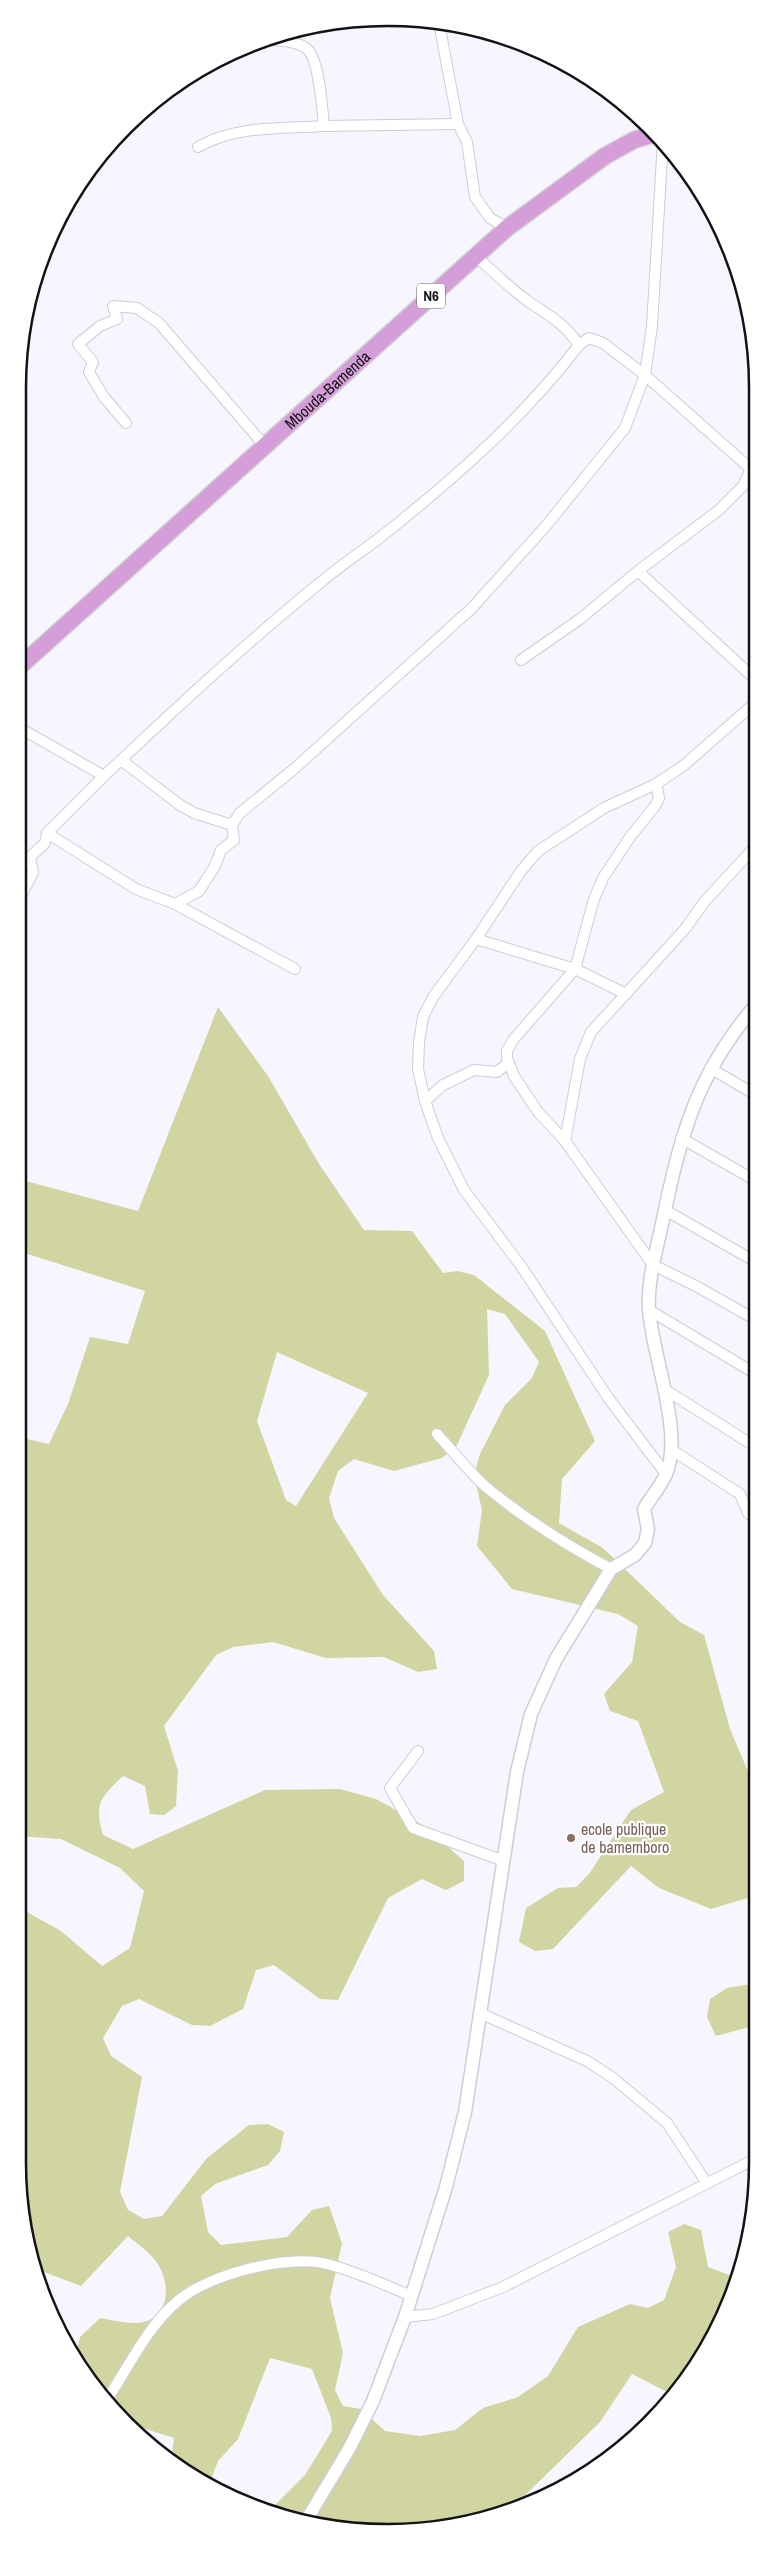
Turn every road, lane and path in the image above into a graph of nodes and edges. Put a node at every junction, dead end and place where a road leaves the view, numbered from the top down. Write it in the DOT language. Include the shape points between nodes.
graph roads {
  1 [pos="440,30"];
  2 [pos="282,42"];
  3 [pos="458,124"];
  4 [pos="324,126"];
  5 [pos="647,136"];
  6 [pos="198,147"];
  7 [pos="662,153"];
  8 [pos="507,228"];
  9 [pos="476,256"];
  10 [pos="579,345"];
  11 [pos="645,375"];
  12 [pos="126,424"];
  13 [pos="264,445"];
  14 [pos="749,462"];
  15 [pos="749,473"];
  16 [pos="638,571"];
  17 [pos="26,658"];
  18 [pos="521,660"];
  19 [pos="749,673"];
  20 [pos="749,707"];
  21 [pos="26,732"];
  22 [pos="121,760"];
  23 [pos="104,776"];
  24 [pos="656,784"];
  25 [pos="232,825"];
  26 [pos="47,833"];
  27 [pos="749,853"];
  28 [pos="26,887"];
  29 [pos="175,904"];
  30 [pos="476,939"];
  31 [pos="295,969"];
  32 [pos="575,969"];
  33 [pos="626,994"];
  34 [pos="749,1013"];
  35 [pos="744,1018"];
  36 [pos="749,1021"];
  37 [pos="508,1063"];
  38 [pos="710,1068"];
  39 [pos="749,1091"];
  40 [pos="425,1101"];
  41 [pos="682,1138"];
  42 [pos="565,1140"];
  43 [pos="749,1177"];
  44 [pos="665,1210"];
  45 [pos="749,1258"];
  46 [pos="653,1265"];
  47 [pos="649,1310"];
  48 [pos="749,1316"];
  49 [pos="749,1370"];
  50 [pos="664,1389"];
  51 [pos="437,1434"];
  52 [pos="749,1443"];
  53 [pos="672,1450"];
  54 [pos="666,1474"];
  55 [pos="749,1514"];
  56 [pos="610,1569"];
  57 [pos="418,1750"];
  58 [pos="504,1861"];
  59 [pos="482,2014"];
  60 [pos="749,2162"];
  61 [pos="706,2182"];
  62 [pos="412,2296"];
  63 [pos="405,2317"];
  64 [pos="110,2394"];
  65 [pos="310,2515"];
  1 -- 3 [label="street"];
  2 -- 4 [label="street" via="307,48 312,56 320,86"];
  3 -- 4 [label="street"];
  3 -- 8 [label="street" via="468,142 475,197 490,218"];
  4 -- 6 [label="street" via="232,132"];
  5 -- 8 [label="highway, Mbouda-Bamenda / N6" via="605,156"];
  7 -- 11 [label="street" via="652,326"];
  8 -- 9 [label="highway, Mbouda-Bamenda / N6"];
  9 -- 10 [label="street" via="529,301 553,316"];
  9 -- 13 [label="highway, Mbouda-Bamenda / N6"];
  10 -- 11 [label="street" via="589,338 603,343"];
  10 -- 22 [label="street" via="523,411 468,462 386,533 321,582"];
  11 -- 14 [label="street"];
  11 -- 25 [label="street" via="625,428 580,486 485,594 294,769 240,813"];
  12 -- 13 [label="street" via="89,372 93,362 78,344 100,326 117,319 113,306 136,308 159,323"];
  13 -- 17 [label="highway, Mbouda-Bamenda / N6"];
  15 -- 16 [label="street" via="743,486 719,510"];
  16 -- 18 [label="street" via="580,619"];
  16 -- 19 [label="street"];
  20 -- 24 [label="street" via="696,756"];
  21 -- 23 [label="street"];
  22 -- 23 [label="street"];
  22 -- 25 [label="street" via="187,809"];
  23 -- 26 [label="street"];
  24 -- 30 [label="street" via="604,808 538,851"];
  24 -- 32 [label="street" via="658,798 655,806 603,878"];
  25 -- 29 [label="street" via="234,840 221,850 199,891"];
  26 -- 28 [label="street" via="45,843 30,857 33,873"];
  26 -- 29 [label="street" via="136,888"];
  27 -- 33 [label="street"];
  29 -- 31 [label="street"];
  30 -- 32 [label="street"];
  30 -- 40 [label="street" via="433,997 423,1017 418,1069"];
  32 -- 33 [label="street"];
  32 -- 37 [label="street" via="513,1040 507,1051"];
  33 -- 42 [label="street" via="597,1024 584,1048"];
  34 -- 35 [label="street"];
  35 -- 36 [label="street"];
  35 -- 38 [label="street"];
  37 -- 40 [label="street" via="497,1072 474,1070 443,1086"];
  37 -- 42 [label="street" via="538,1112"];
  38 -- 39 [label="street"];
  38 -- 41 [label="street"];
  40 -- 54 [label="street" via="438,1138 464,1190 521,1266 609,1399"];
  41 -- 43 [label="street"];
  41 -- 44 [label="street"];
  42 -- 46 [label="street"];
  44 -- 45 [label="street"];
  44 -- 46 [label="street"];
  46 -- 47 [label="street"];
  46 -- 48 [label="street"];
  47 -- 49 [label="street"];
  47 -- 50 [label="street"];
  50 -- 52 [label="street"];
  50 -- 53 [label="street"];
  51 -- 56 [label="street" via="485,1486 547,1533"];
  53 -- 54 [label="street"];
  53 -- 55 [label="street" via="740,1494"];
  54 -- 56 [label="street" via="644,1509 648,1529 645,1543 635,1554"];
  56 -- 58 [label="street" via="556,1659 531,1714 517,1772"];
  57 -- 58 [label="street" via="390,1788 413,1828"];
  58 -- 59 [label="street"];
  59 -- 61 [label="street" via="587,2061 613,2078 667,2122"];
  59 -- 62 [label="street" via="457,2146"];
  60 -- 61 [label="street"];
  61 -- 63 [label="street" via="503,2287 434,2314"];
  62 -- 63 [label="street"];
  62 -- 64 [label="street" via="336,2266 314,2262 256,2267 227,2275 178,2300 148,2335"];
  63 -- 65 [label="street" via="363,2424"];
}
